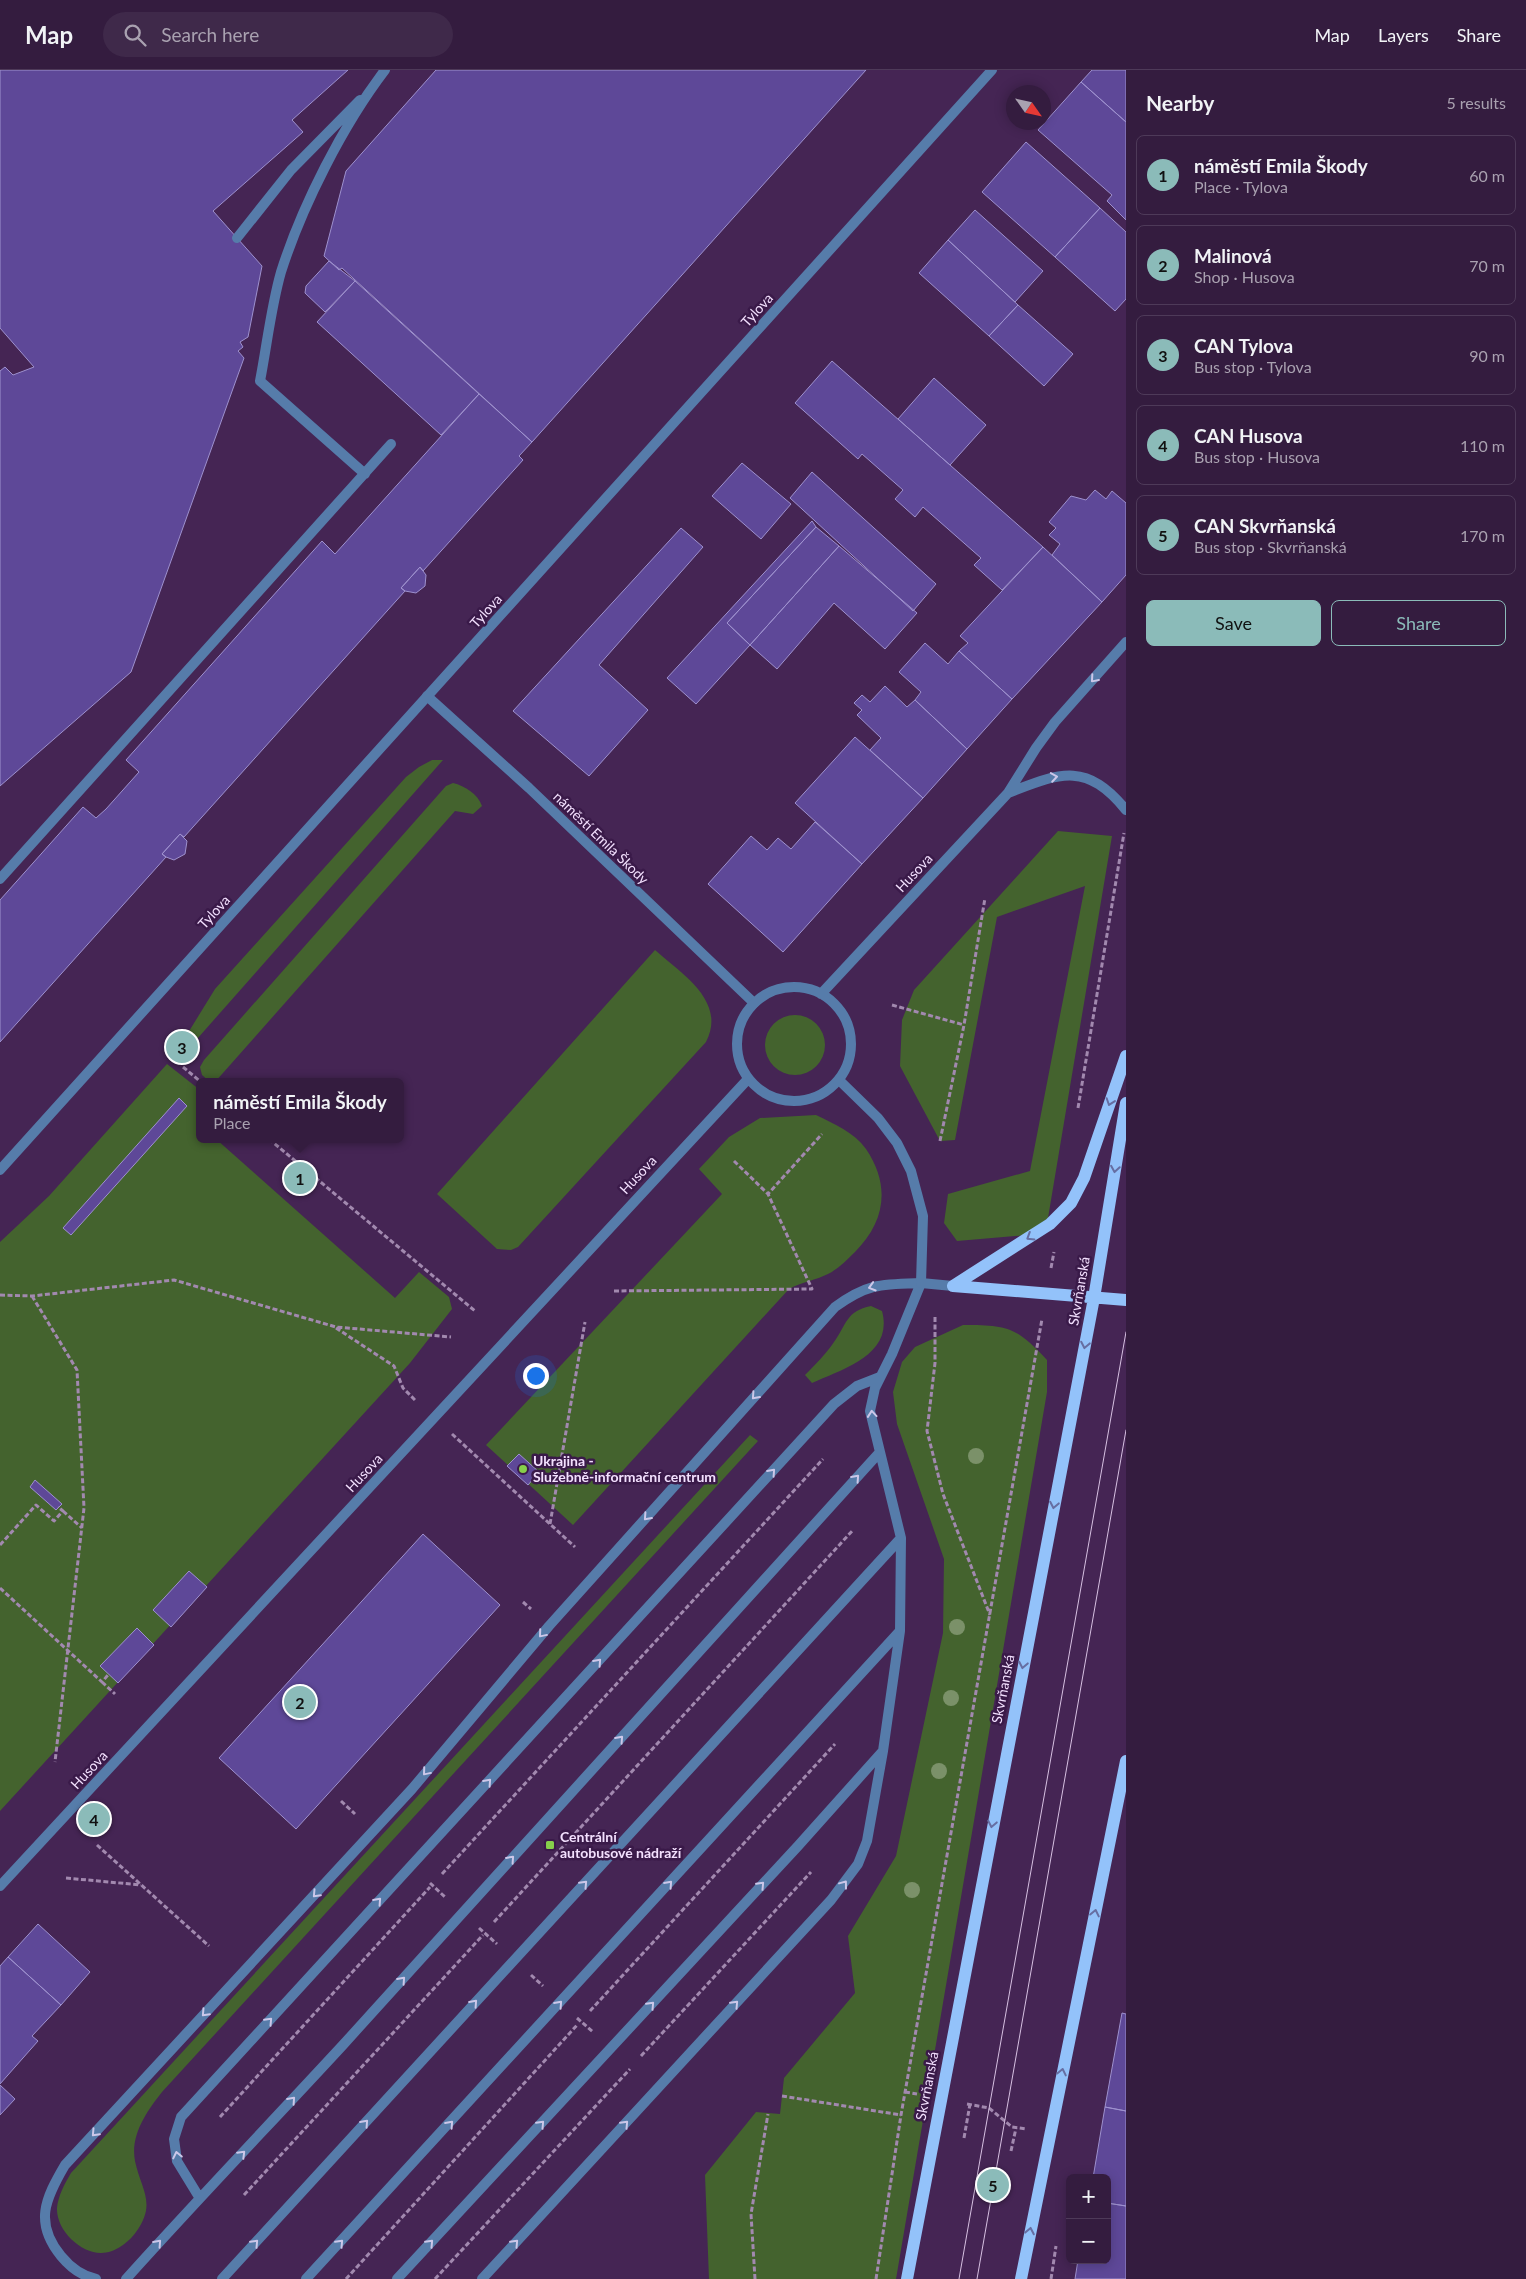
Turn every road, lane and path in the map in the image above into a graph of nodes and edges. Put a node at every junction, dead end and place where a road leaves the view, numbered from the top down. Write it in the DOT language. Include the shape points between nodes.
graph roads {
  1 [pos="385,70"];
  2 [pos="992,70"];
  3 [pos="370,90"];
  4 [pos="237,238"];
  5 [pos="391,444"];
  6 [pos="365,474"];
  7 [pos="1126,642"];
  8 [pos="427,696"];
  9 [pos="1008,793"];
  10 [pos="1126,810"];
  11 [pos="1126,827"];
  12 [pos="0,879"];
  13 [pos="985,898"];
  14 [pos="821,994"];
  15 [pos="754,1003"];
  16 [pos="892,1005"];
  17 [pos="964,1025"];
  18 [pos="1126,1056"];
  19 [pos="183,1067"];
  20 [pos="196,1078"];
  21 [pos="748,1079"];
  22 [pos="838,1080"];
  23 [pos="1126,1104"];
  24 [pos="1077,1118"];
  25 [pos="822,1134"];
  26 [pos="940,1142"];
  27 [pos="274,1143"];
  28 [pos="734,1161"];
  29 [pos="0,1170"];
  30 [pos="768,1194"];
  31 [pos="1061,1215"];
  32 [pos="920,1283"];
  33 [pos="934,1284"];
  34 [pos="954,1286"];
  35 [pos="614,1291"];
  36 [pos="1047,1294"];
  37 [pos="0,1296"];
  38 [pos="32,1296"];
  39 [pos="1094,1298"];
  40 [pos="1126,1300"];
  41 [pos="474,1311"];
  42 [pos="585,1322"];
  43 [pos="336,1327"];
  44 [pos="450,1337"];
  45 [pos="880,1377"];
  46 [pos="434,1417"];
  47 [pos="879,1453"];
  48 [pos="823,1459"];
  49 [pos="58,1507"];
  50 [pos="63,1512"];
  51 [pos="550,1524"];
  52 [pos="82,1528"];
  53 [pos="853,1530"];
  54 [pos="901,1538"];
  55 [pos="0,1545"];
  56 [pos="574,1547"];
  57 [pos="0,1588"];
  58 [pos="990,1616"];
  59 [pos="900,1631"];
  60 [pos="69,1652"];
  61 [pos="108,1675"];
  62 [pos="102,1682"];
  63 [pos="115,1694"];
  64 [pos="835,1744"];
  65 [pos="883,1751"];
  66 [pos="55,1762"];
  67 [pos="1126,1764"];
  68 [pos="341,1801"];
  69 [pos="373,1831"];
  70 [pos="97,1845"];
  71 [pos="411,1866"];
  72 [pos="811,1872"];
  73 [pos="442,1874"];
  74 [pos="66,1878"];
  75 [pos="141,1885"];
  76 [pos="0,1886"];
  77 [pos="430,1887"];
  78 [pos="462,1912"];
  79 [pos="494,1922"];
  80 [pos="483,1935"];
  81 [pos="209,1946"];
  82 [pos="514,1960"];
  83 [pos="561,2002"];
  84 [pos="590,2012"];
  85 [pos="578,2024"];
  86 [pos="611,2048"];
  87 [pos="642,2056"];
  88 [pos="630,2069"];
  89 [pos="782,2096"];
  90 [pos="940,2099"];
  91 [pos="970,2104"];
  92 [pos="768,2114"];
  93 [pos="901,2115"];
  94 [pos="220,2117"];
  95 [pos="1016,2128"];
  96 [pos="1049,2133"];
  97 [pos="964,2138"];
  98 [pos="1012,2152"];
  99 [pos="244,2195"];
  100 [pos="199,2197"];
  101 [pos="96,2279"];
  102 [pos="126,2279"];
  103 [pos="222,2279"];
  104 [pos="306,2279"];
  105 [pos="346,2279"];
  106 [pos="397,2279"];
  107 [pos="435,2279"];
  108 [pos="482,2279"];
  109 [pos="755,2279"];
  110 [pos="876,2279"];
  111 [pos="906,2279"];
  112 [pos="1021,2279"];
  1 -- 3 [label="street"];
  2 -- 8 [label="street, Tylova"];
  3 -- 4 [label="street" via="291,170"];
  3 -- 6 [label="street" via="312,192 284,264 260,381"];
  5 -- 6 [label="street"];
  6 -- 12 [label="street"];
  7 -- 9 [label="street, Husova, one-way" via="1055,722"];
  8 -- 15 [label="street, náměstí Emila Škody" via="529,788"];
  8 -- 29 [label="street, Tylova"];
  9 -- 10 [label="street, one-way" via="1048,778 1084,777 1113,795"];
  9 -- 14 [label="street, Husova"];
  11 -- 24 [label="path"];
  13 -- 17 [label="path"];
  14 -- 15 [label="street" via="805,988 786,987"];
  14 -- 22 [label="street" via="837,1006 847,1023 851,1043 848,1062"];
  15 -- 21 [label="street" via="738,1032 740,1064"];
  16 -- 17 [label="path"];
  17 -- 26 [label="path"];
  18 -- 31 [label="main road, one-way" via="1078,1192"];
  19 -- 20 [label="path"];
  21 -- 22 [label="street" via="775,1099 793,1102 818,1095"];
  21 -- 46 [label="street, Husova"];
  22 -- 32 [label="street" via="878,1118 912,1171 923,1216"];
  23 -- 39 [label="main road, Skvrňanská, one-way"];
  25 -- 30 [label="path"];
  27 -- 41 [label="path"];
  28 -- 30 [label="path"];
  30 -- 35 [label="path" via="812,1289"];
  31 -- 34 [label="main road, one-way"];
  31 -- 36 [label="path"];
  32 -- 33 [label="street"];
  32 -- 45 [label="street"];
  32 -- 69 [label="street, one-way" via="876,1284 854,1293 835,1307 549,1626"];
  33 -- 34 [label="street"];
  33 -- 58 [label="path" via="935,1363 927,1431 943,1494"];
  34 -- 36 [label="main road"];
  36 -- 39 [label="main road"];
  36 -- 58 [label="path"];
  37 -- 38 [label="path"];
  38 -- 43 [label="path" via="174,1280"];
  38 -- 52 [label="path" via="77,1370 84,1508"];
  39 -- 40 [label="main road"];
  39 -- 90 [label="main road, Skvrňanská, one-way"];
  42 -- 51 [label="path"];
  43 -- 44 [label="path"];
  43 -- 46 [label="path" via="394,1366 402,1388"];
  47 -- 45 [label="street, one-way" via="870,1411"];
  71 -- 45 [label="street, one-way" via="834,1404 857,1386"];
  46 -- 51 [label="path"];
  46 -- 76 [label="street, Husova"];
  47 -- 54 [label="street"];
  78 -- 47 [label="street, one-way"];
  48 -- 73 [label="path"];
  49 -- 50 [label="path"];
  50 -- 52 [label="path"];
  50 -- 55 [label="path" via="54,1521 36,1505"];
  51 -- 56 [label="path"];
  52 -- 60 [label="path"];
  53 -- 79 [label="path"];
  54 -- 59 [label="street"];
  82 -- 54 [label="street, one-way"];
  57 -- 60 [label="path"];
  58 -- 93 [label="path"];
  59 -- 65 [label="street"];
  83 -- 59 [label="street, one-way"];
  60 -- 62 [label="path"];
  60 -- 66 [label="path"];
  61 -- 62 [label="path"];
  62 -- 63 [label="path"];
  64 -- 84 [label="path"];
  86 -- 65 [label="street, one-way"];
  108 -- 65 [label="street, one-way" via="844,1885 858,1864 867,1841"];
  96 -- 67 [label="main road, one-way"];
  68 -- 69 [label="path"];
  69 -- 101 [label="street, one-way" via="61,2173 51,2189 45,2229 50,2242 68,2264 86,2277"];
  70 -- 75 [label="path"];
  71 -- 78 [label="path"];
  100 -- 71 [label="street, one-way" via="177,2161 174,2139 181,2117"];
  72 -- 87 [label="path"];
  74 -- 75 [label="path"];
  75 -- 81 [label="path"];
  77 -- 94 [label="path"];
  78 -- 82 [label="path"];
  100 -- 78 [label="street, one-way" via="260,2136"];
  80 -- 99 [label="path"];
  82 -- 83 [label="path"];
  103 -- 82 [label="street, one-way"];
  83 -- 86 [label="path"];
  104 -- 83 [label="street, one-way"];
  85 -- 105 [label="path"];
  106 -- 86 [label="street, one-way"];
  88 -- 107 [label="path"];
  89 -- 93 [label="path"];
  90 -- 91 [label="path"];
  90 -- 111 [label="main road, Skvrňanská"];
  91 -- 95 [label="path" via="989,2108"];
  91 -- 97 [label="path"];
  92 -- 109 [label="path" via="751,2214"];
  93 -- 110 [label="path"];
  95 -- 96 [label="path"];
  95 -- 98 [label="path"];
  112 -- 96 [label="main road, one-way"];
  102 -- 100 [label="street, one-way"];
}
